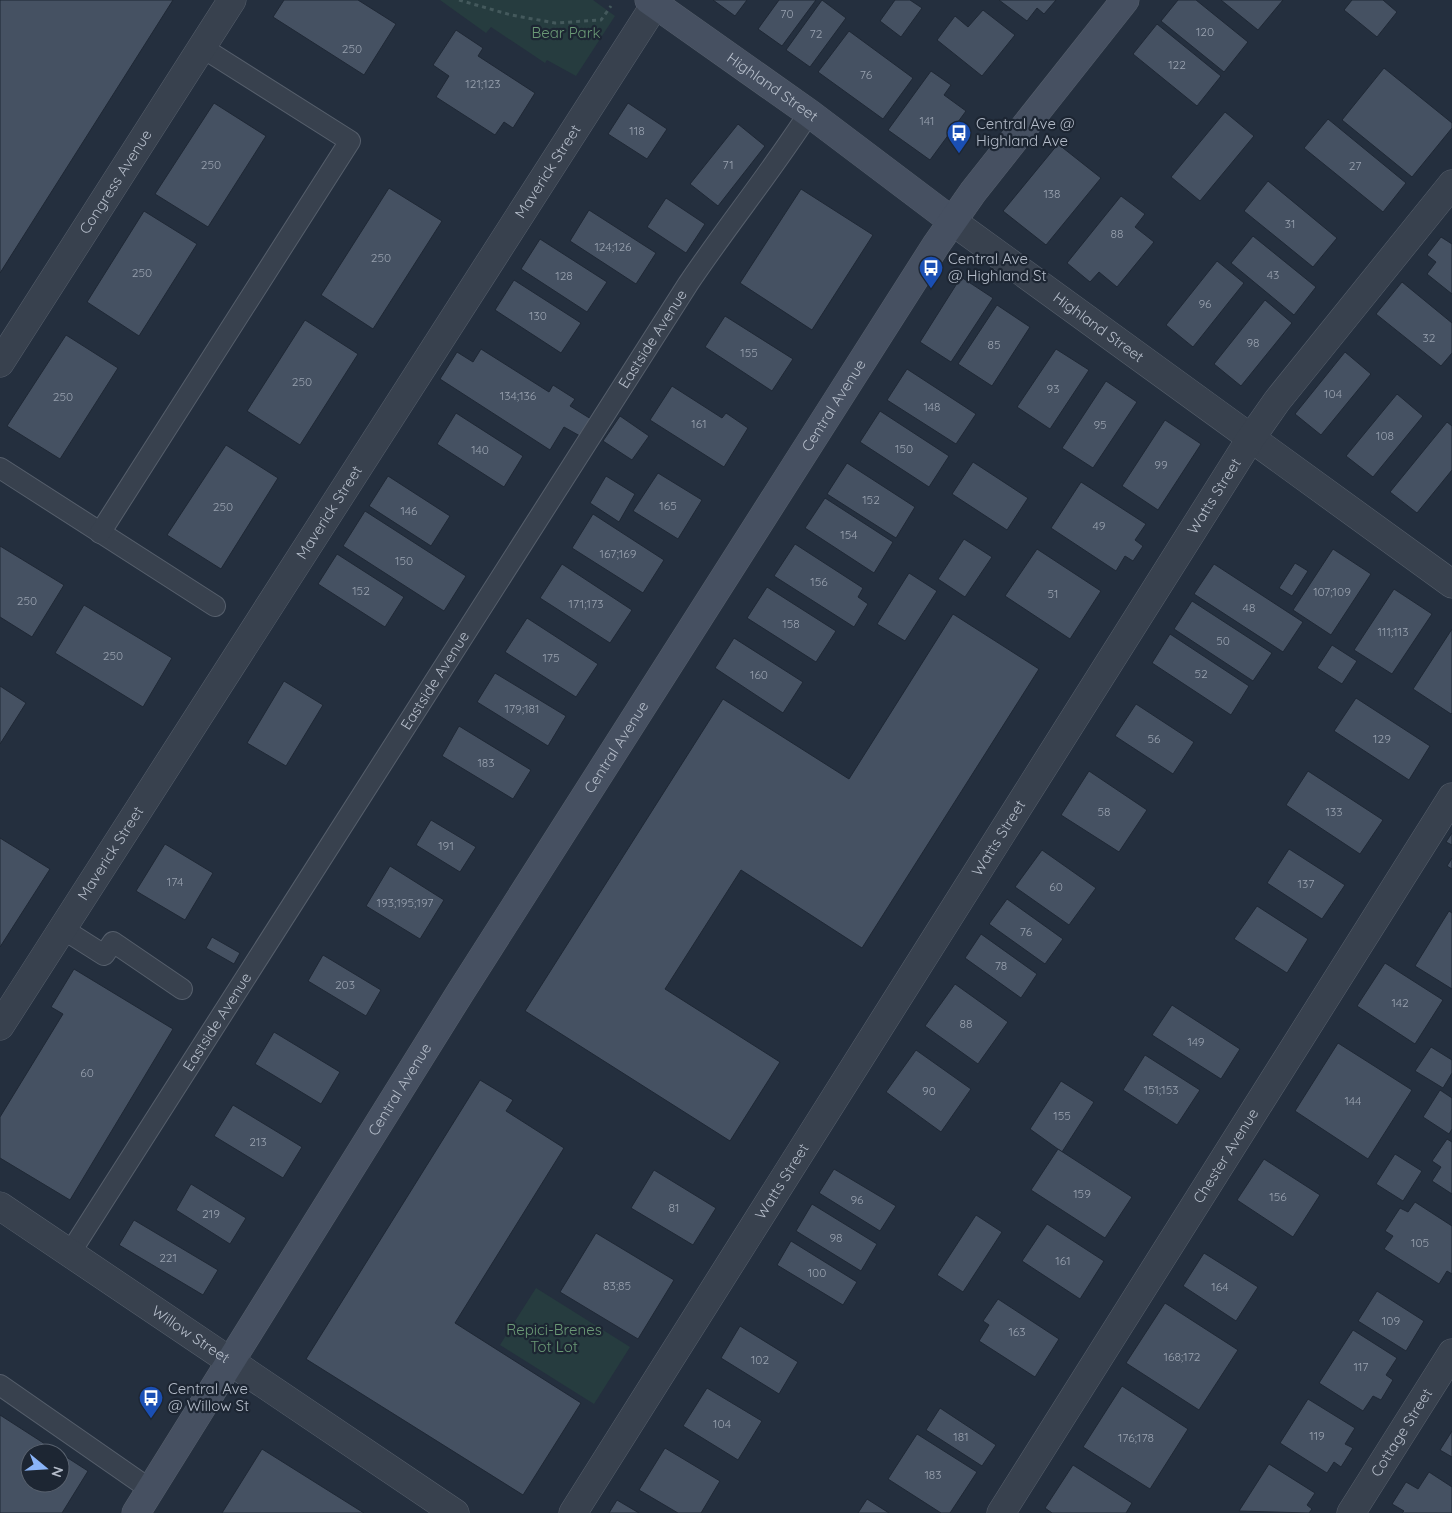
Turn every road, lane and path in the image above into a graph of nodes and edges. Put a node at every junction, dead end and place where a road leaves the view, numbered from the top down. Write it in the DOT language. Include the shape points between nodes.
graph roads {
  1 [pos="232,0"];
  2 [pos="459,0"];
  3 [pos="1125,0"];
  4 [pos="654,1"];
  5 [pos="611,6"];
  6 [pos="203,48"];
  7 [pos="809,113"];
  8 [pos="1452,184"];
  9 [pos="952,221"];
  10 [pos="0,363"];
  11 [pos="1251,438"];
  12 [pos="0,468"];
  13 [pos="100,533"];
  14 [pos="1452,584"];
  15 [pos="214,606"];
  16 [pos="1452,797"];
  17 [pos="63,929"];
  18 [pos="182,989"];
  19 [pos="0,1026"];
  20 [pos="0,1206"];
  21 [pos="70,1253"];
  22 [pos="1452,1353"];
  23 [pos="232,1363"];
  24 [pos="0,1385"];
  25 [pos="151,1490"];
  26 [pos="136,1513"];
  27 [pos="455,1513"];
  28 [pos="573,1513"];
  29 [pos="1001,1513"];
  30 [pos="1351,1513"];
  1 -- 6 [label="street, Congress Avenue"];
  2 -- 5 [label="path" via="555,24 601,20"];
  3 -- 9 [label="street, Central Avenue"];
  4 -- 7 [label="street, Highland Street"];
  4 -- 17 [label="street, Maverick Street"];
  6 -- 10 [label="street, Congress Avenue"];
  6 -- 13 [label="lane" via="350,141"];
  7 -- 9 [label="street, Highland Street"];
  7 -- 21 [label="lane, Eastside Avenue" via="646,349"];
  8 -- 11 [label="street, Watts Street" via="1277,401"];
  9 -- 11 [label="street, Highland Street"];
  9 -- 23 [label="street, Central Avenue" via="460,993"];
  11 -- 14 [label="street, Highland Street"];
  11 -- 28 [label="street, Watts Street"];
  12 -- 13 [label="lane"];
  13 -- 15 [label="lane"];
  16 -- 29 [label="street, Chester Avenue"];
  17 -- 18 [label="lane" via="104,956 113,942"];
  17 -- 19 [label="street, Maverick Street"];
  20 -- 21 [label="street, Willow Street"];
  21 -- 23 [label="street, Willow Street"];
  22 -- 30 [label="street, Cottage Street"];
  23 -- 25 [label="street, Central Avenue"];
  23 -- 27 [label="street, Willow Street"];
  24 -- 25 [label="lane"];
  25 -- 26 [label="street, Central Avenue"];
}
